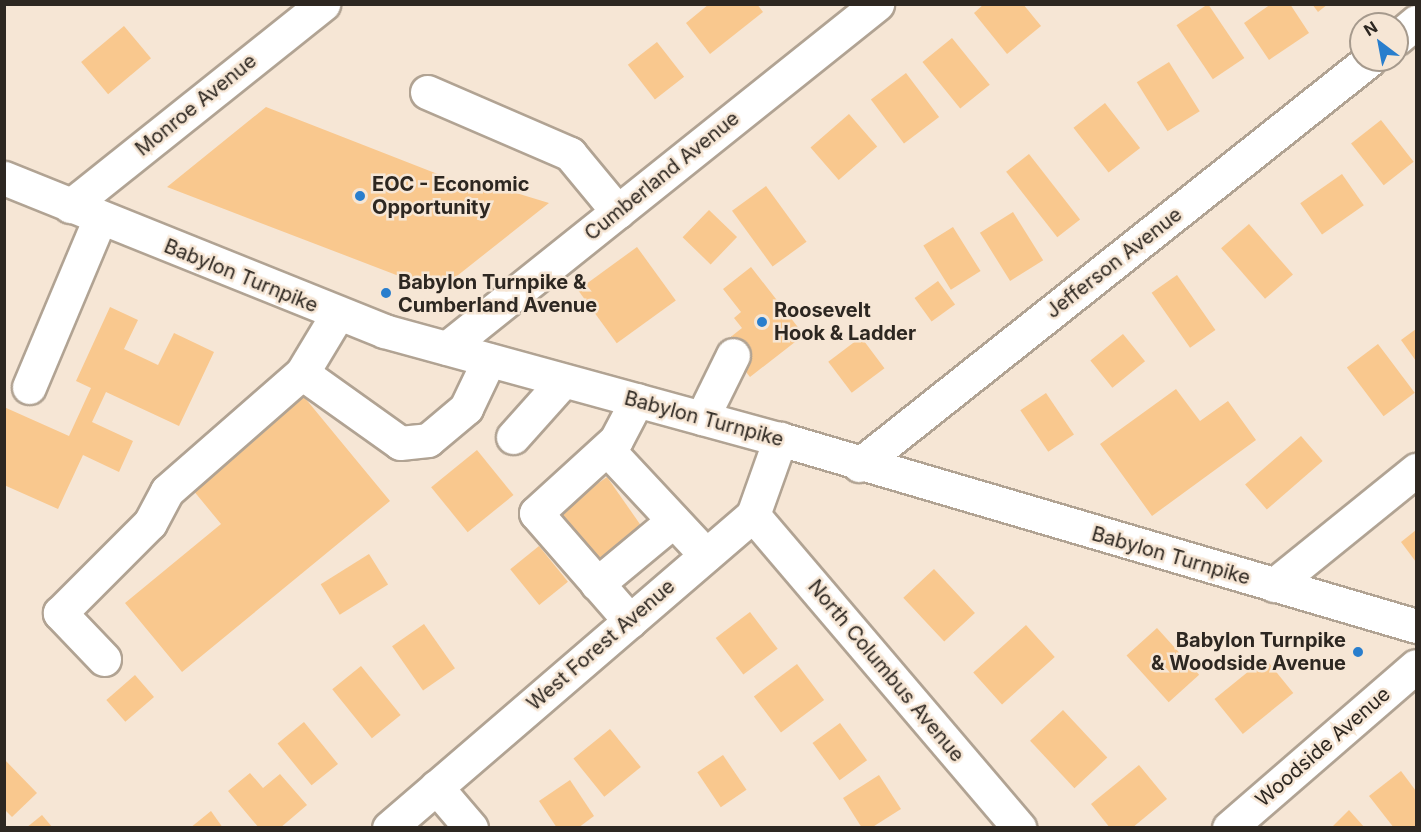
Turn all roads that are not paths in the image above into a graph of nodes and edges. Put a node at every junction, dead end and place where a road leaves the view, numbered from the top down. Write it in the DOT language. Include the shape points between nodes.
graph roads {
  1 [pos="323,4"];
  2 [pos="877,4"];
  3 [pos="1354,72"];
  4 [pos="427,92"];
  5 [pos="4,178"];
  6 [pos="70,206"];
  7 [pos="618,212"];
  8 [pos="100,218"];
  9 [pos="337,315"];
  10 [pos="447,348"];
  11 [pos="733,355"];
  12 [pos="489,360"];
  13 [pos="302,373"];
  14 [pos="563,381"];
  15 [pos="29,387"];
  16 [pos="637,400"];
  17 [pos="702,418"];
  18 [pos="513,437"];
  19 [pos="780,439"];
  20 [pos="608,449"];
  21 [pos="859,465"];
  22 [pos="1416,470"];
  23 [pos="753,515"];
  24 [pos="674,520"];
  25 [pos="706,555"];
  26 [pos="597,584"];
  27 [pos="1274,585"];
  28 [pos="630,621"];
  29 [pos="1416,626"];
  30 [pos="104,659"];
  31 [pos="1416,666"];
  32 [pos="436,787"];
  33 [pos="389,828"];
  34 [pos="471,828"];
  35 [pos="1019,828"];
  36 [pos="1229,828"];
  1 -- 6 [label="street, Monroe Avenue"];
  2 -- 7 [label="street, Cumberland Avenue"];
  3 -- 21 [label="street, Jefferson Avenue"];
  4 -- 7 [label="street" via="570,154"];
  5 -- 6 [label="street, Babylon Turnpike"];
  6 -- 8 [label="street, Babylon Turnpike"];
  7 -- 10 [label="street, Cumberland Avenue"];
  8 -- 9 [label="street, Babylon Turnpike"];
  8 -- 15 [label="street"];
  9 -- 10 [label="street, Babylon Turnpike"];
  9 -- 13 [label="street"];
  10 -- 12 [label="street, Babylon Turnpike"];
  11 -- 17 [label="street"];
  12 -- 13 [label="street" via="466,408 428,440 400,443"];
  12 -- 14 [label="street, Babylon Turnpike"];
  13 -- 30 [label="street" via="167,491 150,523 60,613"];
  14 -- 16 [label="street, Babylon Turnpike"];
  14 -- 18 [label="street"];
  16 -- 17 [label="street, Babylon Turnpike"];
  16 -- 20 [label="street"];
  17 -- 19 [label="street, Babylon Turnpike"];
  19 -- 21 [label="street, Babylon Turnpike"];
  19 -- 23 [label="street"];
  20 -- 24 [label="street"];
  20 -- 26 [label="street" via="536,513"];
  21 -- 27 [label="street, Babylon Turnpike"];
  22 -- 27 [label="street"];
  23 -- 25 [label="street, West Forest Avenue"];
  23 -- 35 [label="street, North Columbus Avenue"];
  24 -- 25 [label="street"];
  24 -- 26 [label="street"];
  25 -- 28 [label="street, West Forest Avenue"];
  26 -- 28 [label="street"];
  27 -- 29 [label="street, Babylon Turnpike"];
  28 -- 32 [label="street, West Forest Avenue"];
  31 -- 36 [label="street, Woodside Avenue"];
  32 -- 33 [label="street, West Forest Avenue"];
  32 -- 34 [label="street"];
}
